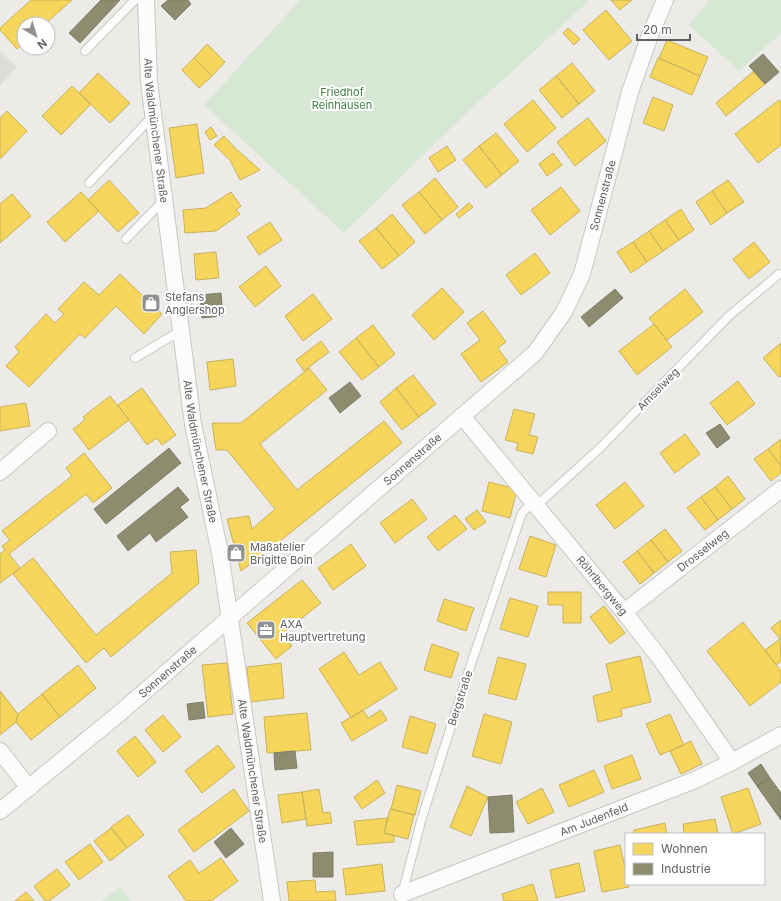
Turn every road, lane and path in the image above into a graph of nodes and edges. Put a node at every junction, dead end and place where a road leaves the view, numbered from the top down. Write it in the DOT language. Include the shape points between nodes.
graph roads {
  1 [pos="135,0"];
  2 [pos="146,0"];
  3 [pos="665,0"];
  4 [pos="85,52"];
  5 [pos="153,116"];
  6 [pos="89,183"];
  7 [pos="164,200"];
  8 [pos="126,239"];
  9 [pos="780,274"];
  10 [pos="180,331"];
  11 [pos="135,358"];
  12 [pos="462,416"];
  13 [pos="48,431"];
  14 [pos="0,472"];
  15 [pos="781,489"];
  16 [pos="536,503"];
  17 [pos="624,612"];
  18 [pos="230,617"];
  19 [pos="781,735"];
  20 [pos="0,751"];
  21 [pos="732,762"];
  22 [pos="29,788"];
  23 [pos="0,811"];
  24 [pos="401,898"];
  25 [pos="272,901"];
  1 -- 4 [label="lane"];
  2 -- 5 [label="street, Alte Waldmünchener Straße" via="146,47"];
  3 -- 12 [label="street, Sonnenstraße" via="630,92 582,274 573,294 552,332 535,353"];
  5 -- 6 [label="lane"];
  5 -- 7 [label="street, Alte Waldmünchener Straße"];
  7 -- 8 [label="lane"];
  7 -- 10 [label="street, Alte Waldmünchener Straße"];
  9 -- 16 [label="lane, Amselweg" via="729,316 599,449"];
  10 -- 11 [label="lane"];
  10 -- 18 [label="street, Alte Waldmünchener Straße" via="193,424 220,553"];
  12 -- 16 [label="street, Röhrlbergweg"];
  12 -- 18 [label="street, Sonnenstraße"];
  13 -- 14 [label="street"];
  15 -- 17 [label="street, Drosselweg"];
  16 -- 17 [label="street, Röhrlbergweg"];
  16 -- 24 [label="lane, Bergstraße" via="522,513 421,821"];
  17 -- 21 [label="street, Röhrlbergweg" via="659,657"];
  18 -- 22 [label="street, Sonnenstraße"];
  18 -- 25 [label="street, Alte Waldmünchener Straße"];
  19 -- 21 [label="street, Am Judenfeld"];
  20 -- 22 [label="street"];
  21 -- 24 [label="street, Am Judenfeld" via="695,780"];
  22 -- 23 [label="street, Sonnenstraße"];
}
